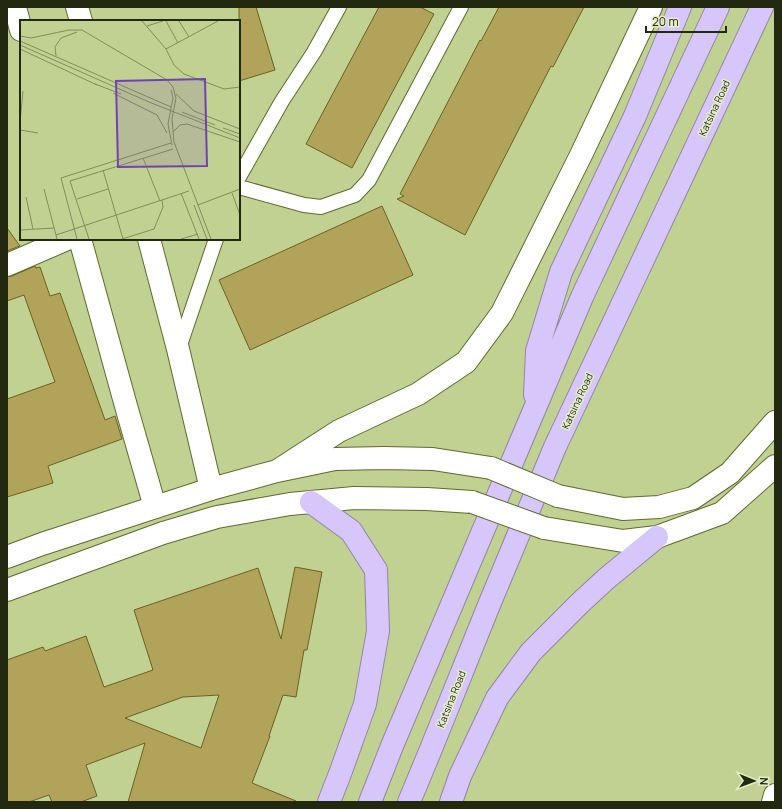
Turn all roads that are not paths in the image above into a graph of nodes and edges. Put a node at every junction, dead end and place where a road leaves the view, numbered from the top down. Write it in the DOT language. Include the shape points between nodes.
graph roads {
  1 [pos="14,7"];
  2 [pos="77,7"];
  3 [pos="339,7"];
  4 [pos="461,7"];
  5 [pos="651,7"];
  6 [pos="680,7"];
  7 [pos="718,7"];
  8 [pos="762,7"];
  9 [pos="81,20"];
  10 [pos="20,27"];
  11 [pos="240,175"];
  12 [pos="240,187"];
  13 [pos="65,240"];
  14 [pos="80,240"];
  15 [pos="149,240"];
  16 [pos="216,240"];
  17 [pos="7,265"];
  18 [pos="178,349"];
  19 [pos="534,410"];
  20 [pos="775,422"];
  21 [pos="775,466"];
  22 [pos="277,471"];
  23 [pos="211,489"];
  24 [pos="311,502"];
  25 [pos="155,507"];
  26 [pos="657,537"];
  27 [pos="7,557"];
  28 [pos="7,590"];
  29 [pos="775,795"];
  30 [pos="329,802"];
  31 [pos="370,802"];
  32 [pos="408,802"];
  33 [pos="451,802"];
  34 [pos="773,802"];
  1 -- 10 [label="main road"];
  2 -- 9 [label="main road"];
  3 -- 11 [label="lane"];
  4 -- 12 [label="lane" via="369,180 355,194 321,207 304,205"];
  5 -- 22 [label="main road" via="581,156 502,313 466,362 418,394 338,431"];
  6 -- 19 [label="highway" via="635,116 562,272 537,352"];
  7 -- 19 [label="highway" via="582,297"];
  8 -- 32 [label="highway, Katsina Road" via="555,447"];
  13 -- 17 [label="main road"];
  14 -- 25 [label="main road"];
  15 -- 18 [label="main road"];
  16 -- 18 [label="lane"];
  18 -- 23 [label="main road"];
  19 -- 31 [label="highway"];
  20 -- 22 [label="main road, bridge" via="730,473 694,498 659,507 623,508 558,496 491,468 433,459 334,459"];
  21 -- 26 [label="main road" via="722,513"];
  22 -- 23 [label="main road"];
  23 -- 25 [label="main road"];
  24 -- 26 [label="main road, bridge" via="354,498 472,502 544,528 623,541"];
  24 -- 28 [label="main road" via="217,517 163,533"];
  24 -- 30 [label="highway" via="351,531 376,570 378,632 365,704"];
  25 -- 27 [label="main road"];
  26 -- 33 [label="highway" via="606,579 531,652 497,698 460,776"];
  29 -- 34 [label="main road"];
}
